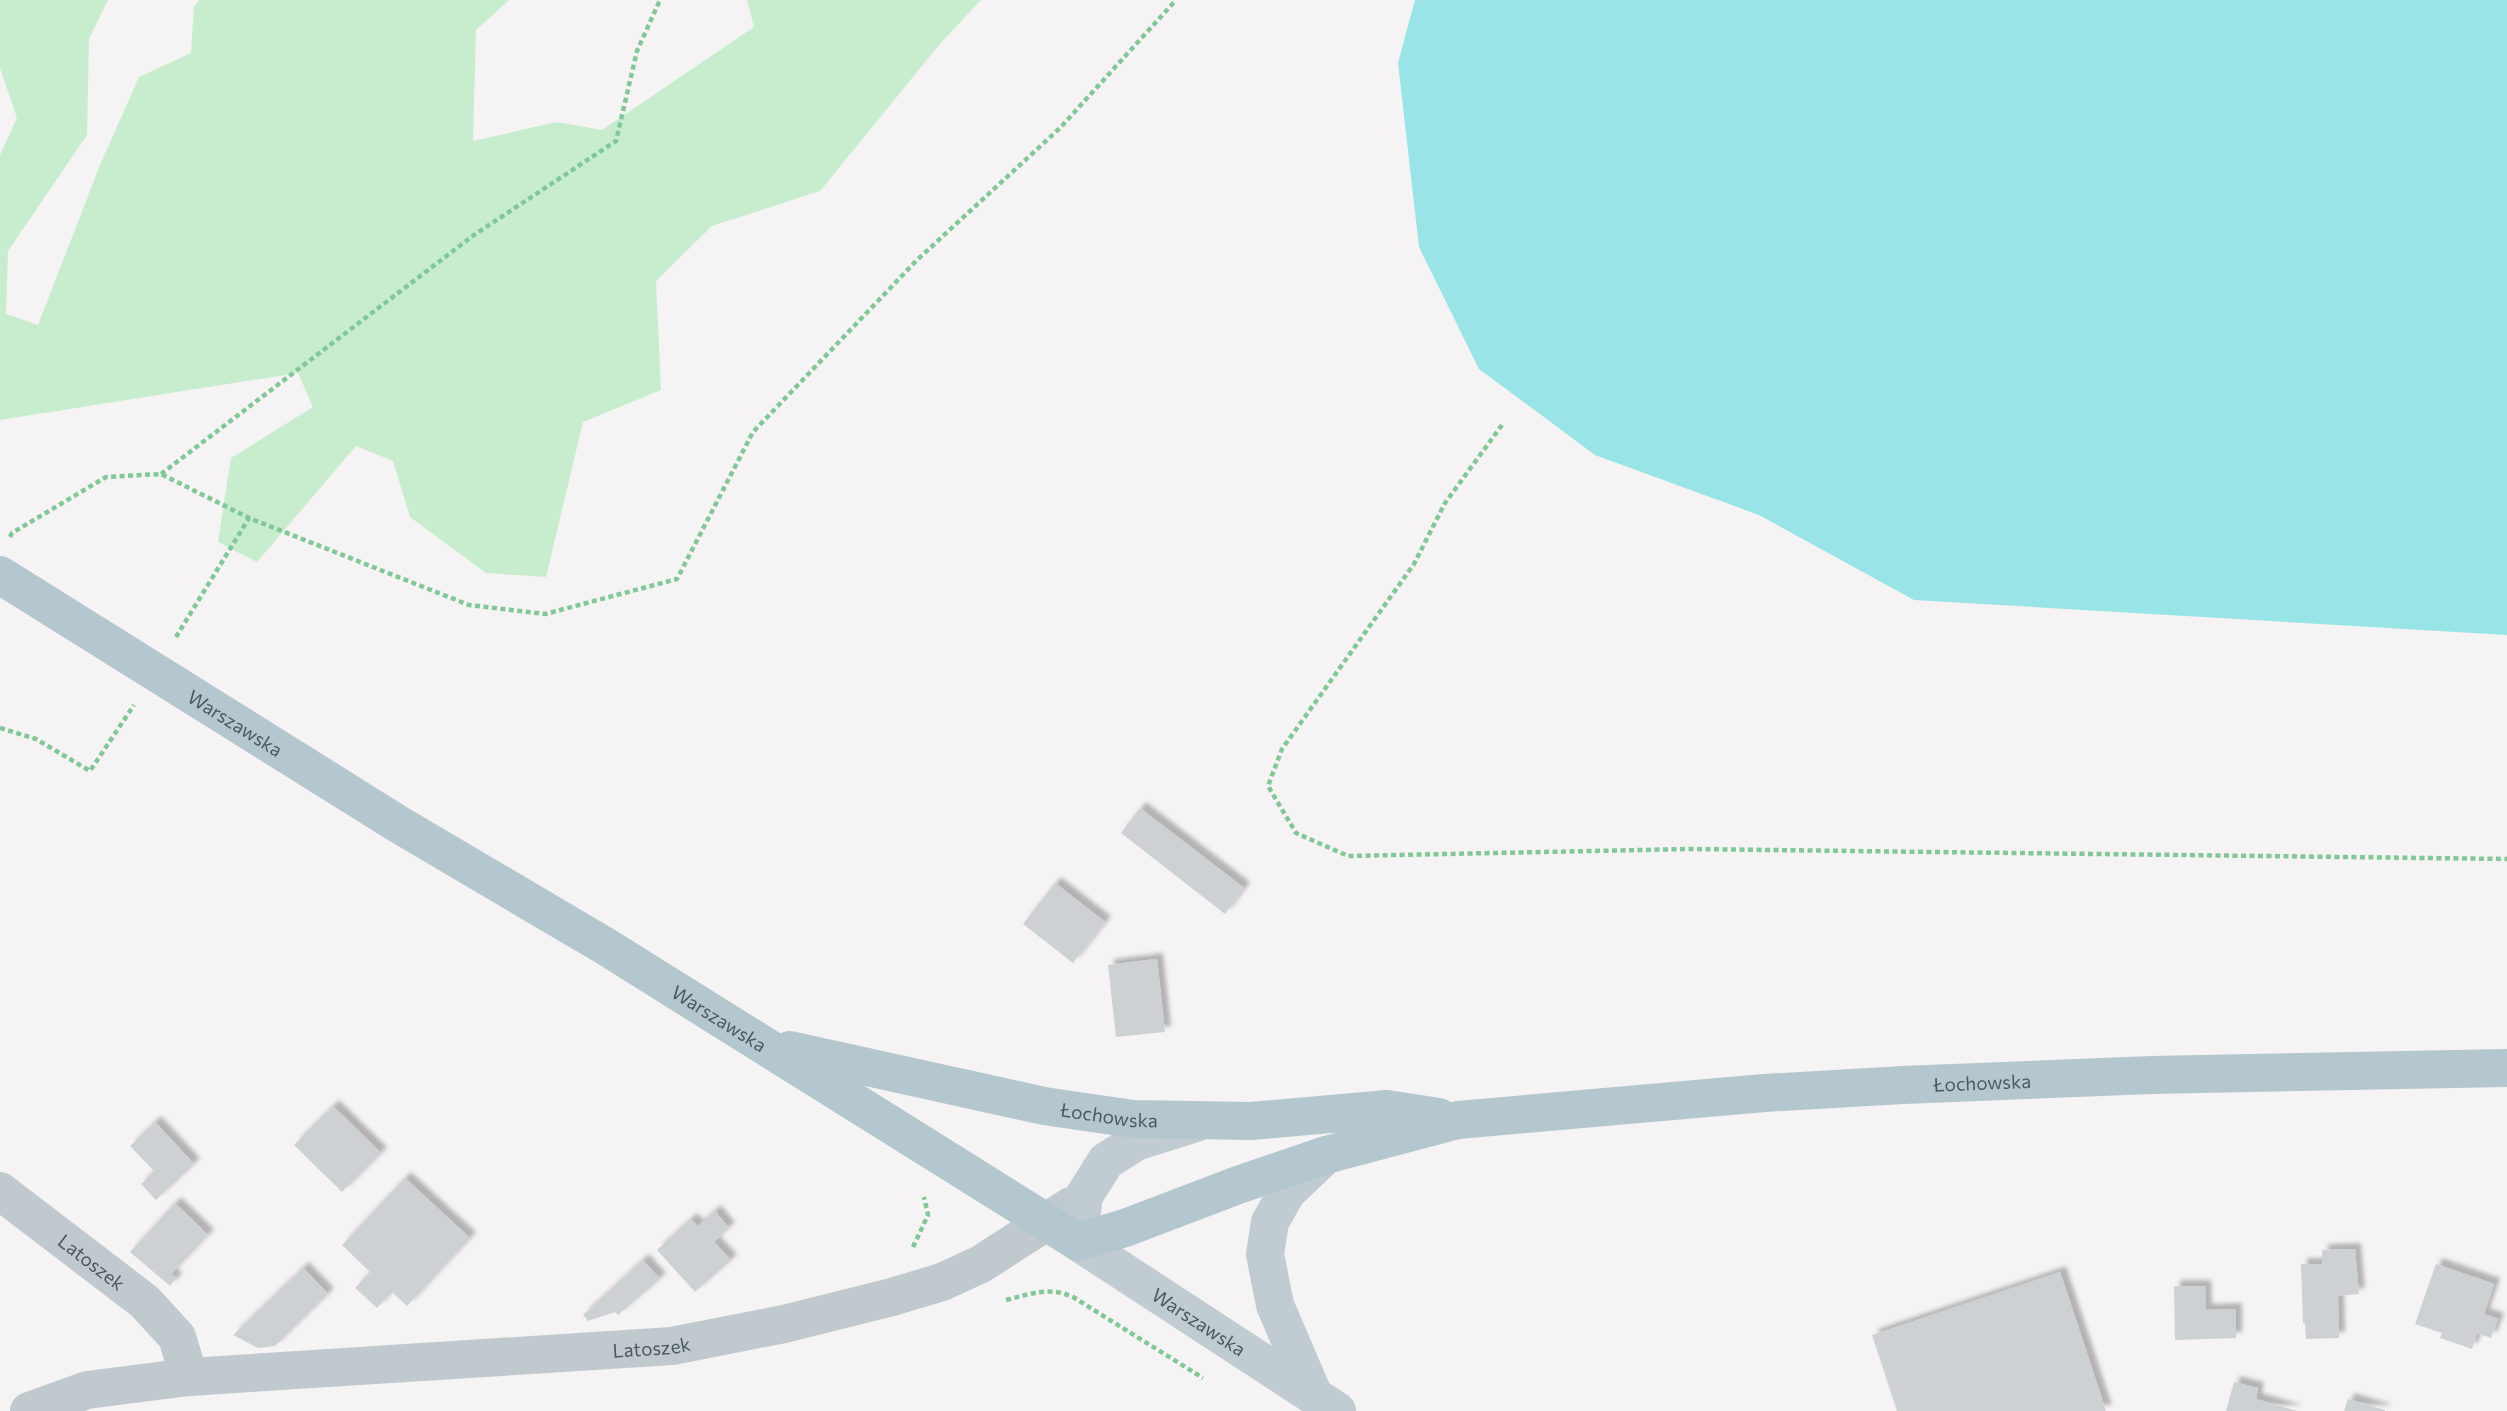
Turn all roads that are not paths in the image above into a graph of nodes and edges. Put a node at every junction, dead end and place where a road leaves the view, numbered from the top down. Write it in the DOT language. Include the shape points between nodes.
graph roads {
  1 [pos="3,560"];
  2 [pos="764,1045"];
  3 [pos="2507,1068"];
  4 [pos="1458,1120"];
  5 [pos="1201,1121"];
  6 [pos="1326,1155"];
  7 [pos="0,1191"];
  8 [pos="1084,1196"];
  9 [pos="1046,1222"];
  10 [pos="1078,1242"];
  11 [pos="189,1377"];
  12 [pos="1326,1404"];
  13 [pos="29,1411"];
  1 -- 2 [label="main road, Warszawska" via="96,636"];
  2 -- 5 [label="main road, Łochowska" via="1044,1106 1133,1119"];
  2 -- 9 [label="main road, Warszawska"];
  3 -- 4 [label="main road, Łochowska" via="1903,1085"];
  4 -- 5 [label="main road, Łochowska" via="1387,1109"];
  4 -- 6 [label="main road, Łochowska"];
  5 -- 8 [label="street" via="1136,1142 1106,1161"];
  6 -- 10 [label="main road, Łochowska"];
  6 -- 12 [label="street" via="1287,1192 1270,1222 1265,1254 1275,1305"];
  7 -- 11 [label="street, Latoszek" via="145,1303 177,1337"];
  8 -- 9 [label="street, Latoszek"];
  8 -- 10 [label="street"];
  9 -- 10 [label="main road, Warszawska"];
  9 -- 11 [label="street, Latoszek" via="981,1264 918,1290 672,1346"];
  10 -- 12 [label="street, Warszawska"];
  11 -- 13 [label="street, Latoszek" via="87,1390"];
}
